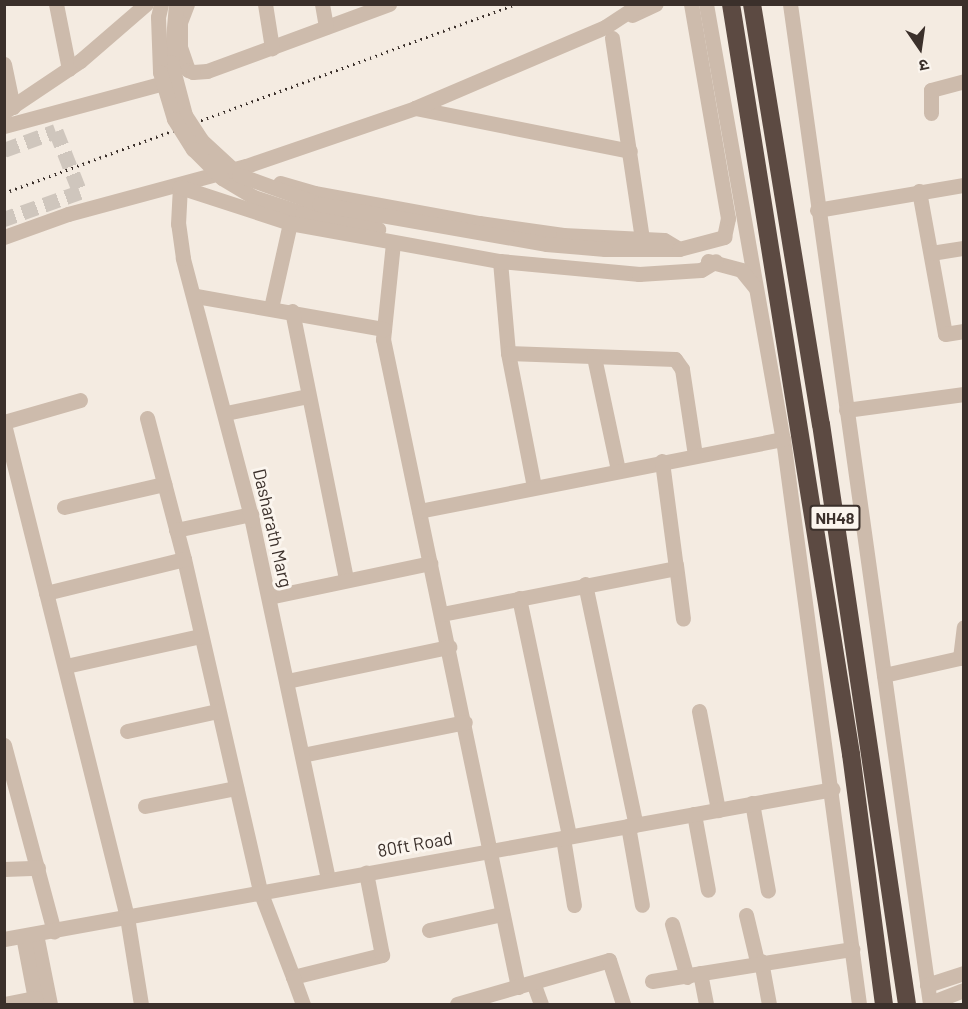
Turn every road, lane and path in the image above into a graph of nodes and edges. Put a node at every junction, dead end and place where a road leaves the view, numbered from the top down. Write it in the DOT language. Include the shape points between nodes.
graph roads {
  1 [pos="56,4"];
  2 [pos="146,4"];
  3 [pos="161,4"];
  4 [pos="176,4"];
  5 [pos="187,4"];
  6 [pos="265,4"];
  7 [pos="322,4"];
  8 [pos="640,4"];
  9 [pos="656,4"];
  10 [pos="692,4"];
  11 [pos="706,4"];
  12 [pos="731,4"];
  13 [pos="752,4"];
  14 [pos="790,4"];
  15 [pos="383,6"];
  16 [pos="626,15"];
  17 [pos="326,27"];
  18 [pos="612,38"];
  19 [pos="272,48"];
  20 [pos="4,64"];
  21 [pos="69,69"];
  22 [pos="207,71"];
  23 [pos="963,81"];
  24 [pos="416,108"];
  25 [pos="9,110"];
  26 [pos="931,113"];
  27 [pos="4,126"];
  28 [pos="630,151"];
  29 [pos="246,166"];
  30 [pos="963,185"];
  31 [pos="180,187"];
  32 [pos="919,191"];
  33 [pos="817,210"];
  34 [pos="290,222"];
  35 [pos="4,237"];
  36 [pos="642,239"];
  37 [pos="393,243"];
  38 [pos="963,248"];
  39 [pos="679,249"];
  40 [pos="931,253"];
  41 [pos="500,261"];
  42 [pos="716,261"];
  43 [pos="757,290"];
  44 [pos="196,296"];
  45 [pos="271,308"];
  46 [pos="292,311"];
  47 [pos="384,329"];
  48 [pos="963,331"];
  49 [pos="508,353"];
  50 [pos="594,357"];
  51 [pos="963,394"];
  52 [pos="308,396"];
  53 [pos="80,400"];
  54 [pos="846,410"];
  55 [pos="226,413"];
  56 [pos="147,418"];
  57 [pos="4,423"];
  58 [pos="783,439"];
  59 [pos="695,455"];
  60 [pos="662,461"];
  61 [pos="618,470"];
  62 [pos="164,484"];
  63 [pos="534,488"];
  64 [pos="64,507"];
  65 [pos="419,511"];
  66 [pos="250,514"];
  67 [pos="176,530"];
  68 [pos="184,559"];
  69 [pos="430,563"];
  70 [pos="676,565"];
  71 [pos="346,580"];
  72 [pos="585,584"];
  73 [pos="46,593"];
  74 [pos="268,597"];
  75 [pos="519,598"];
  76 [pos="442,614"];
  77 [pos="682,619"];
  78 [pos="963,627"];
  79 [pos="200,636"];
  80 [pos="449,647"];
  81 [pos="962,657"];
  82 [pos="66,666"];
  83 [pos="884,675"];
  84 [pos="287,681"];
  85 [pos="218,711"];
  86 [pos="699,711"];
  87 [pos="465,722"];
  88 [pos="127,731"];
  89 [pos="4,745"];
  90 [pos="302,755"];
  91 [pos="236,788"];
  92 [pos="833,789"];
  93 [pos="752,803"];
  94 [pos="145,806"];
  95 [pos="718,810"];
  96 [pos="694,814"];
  97 [pos="632,825"];
  98 [pos="566,837"];
  99 [pos="488,851"];
  100 [pos="4,868"];
  101 [pos="38,868"];
  102 [pos="366,873"];
  103 [pos="328,879"];
  104 [pos="708,890"];
  105 [pos="260,891"];
  106 [pos="768,891"];
  107 [pos="574,905"];
  108 [pos="642,905"];
  109 [pos="502,914"];
  110 [pos="746,915"];
  111 [pos="127,917"];
  112 [pos="672,924"];
  113 [pos="429,930"];
  114 [pos="54,931"];
  115 [pos="30,935"];
  116 [pos="4,939"];
  117 [pos="852,949"];
  118 [pos="759,961"];
  119 [pos="963,973"];
  120 [pos="694,975"];
  121 [pos="293,977"];
  122 [pos="652,981"];
  123 [pos="534,985"];
  124 [pos="927,985"];
  125 [pos="518,987"];
  126 [pos="963,990"];
  127 [pos="501,999"];
  128 [pos="36,1001"];
  129 [pos="4,1004"];
  130 [pos="930,1004"];
  131 [pos="50,1005"];
  132 [pos="141,1005"];
  133 [pos="303,1005"];
  134 [pos="457,1005"];
  135 [pos="541,1005"];
  136 [pos="623,1005"];
  137 [pos="706,1005"];
  138 [pos="769,1005"];
  139 [pos="859,1005"];
  140 [pos="884,1005"];
  141 [pos="908,1005"];
  1 -- 21 [label="street"];
  2 -- 21 [label="street"];
  3 -- 42 [label="street, bridge" via="160,72 174,119 192,149 222,178 254,197 302,213 405,235 609,264"];
  4 -- 39 [label="street, bridge" via="171,62 185,115 209,148 239,175 319,204 546,244"];
  5 -- 22 [label="street" via="180,22 182,55 188,70"];
  6 -- 19 [label="street"];
  7 -- 17 [label="street"];
  8 -- 16 [label="street"];
  9 -- 16 [label="street"];
  10 -- 39 [label="street" via="728,218 724,237"];
  11 -- 43 [label="street"];
  12 -- 140 [label="highway, NH48" via="851,754"];
  13 -- 141 [label="highway, NH48" via="821,424"];
  14 -- 33 [label="street"];
  15 -- 17 [label="street"];
  16 -- 24 [label="street"];
  17 -- 19 [label="street"];
  18 -- 28 [label="street"];
  19 -- 22 [label="street"];
  20 -- 25 [label="street"];
  21 -- 25 [label="street"];
  22 -- 27 [label="street"];
  23 -- 26 [label="street" via="931,90"];
  24 -- 28 [label="street"];
  24 -- 29 [label="street"];
  28 -- 36 [label="street"];
  29 -- 31 [label="street"];
  29 -- 36 [label="street" via="261,177 314,193 536,232"];
  30 -- 32 [label="street"];
  31 -- 34 [label="street"];
  31 -- 35 [label="street" via="68,214"];
  31 -- 44 [label="street, Dasharath Marg" via="178,224 183,258"];
  32 -- 33 [label="street"];
  32 -- 40 [label="street"];
  33 -- 54 [label="street"];
  34 -- 37 [label="street"];
  34 -- 45 [label="street"];
  36 -- 39 [label="street" via="664,240"];
  37 -- 41 [label="street"];
  37 -- 47 [label="street"];
  38 -- 40 [label="street"];
  40 -- 48 [label="street" via="945,333"];
  41 -- 42 [label="street" via="639,274 701,270"];
  41 -- 49 [label="street"];
  42 -- 43 [label="street" via="741,270"];
  43 -- 58 [label="street"];
  44 -- 45 [label="street"];
  44 -- 55 [label="street, Dasharath Marg"];
  45 -- 46 [label="street"];
  46 -- 47 [label="street"];
  46 -- 52 [label="street"];
  47 -- 65 [label="street" via="382,339"];
  49 -- 50 [label="street"];
  49 -- 63 [label="street"];
  50 -- 59 [label="street" via="675,359 682,369"];
  50 -- 61 [label="street"];
  51 -- 54 [label="street"];
  52 -- 55 [label="street"];
  52 -- 71 [label="street"];
  53 -- 57 [label="street"];
  54 -- 83 [label="street"];
  55 -- 66 [label="street, Dasharath Marg"];
  56 -- 62 [label="street"];
  57 -- 73 [label="street"];
  58 -- 59 [label="street"];
  58 -- 92 [label="street"];
  59 -- 60 [label="street"];
  60 -- 61 [label="street"];
  60 -- 70 [label="street"];
  61 -- 63 [label="street"];
  62 -- 64 [label="street"];
  62 -- 67 [label="street"];
  63 -- 65 [label="street"];
  65 -- 69 [label="street"];
  66 -- 67 [label="street"];
  66 -- 74 [label="street, Dasharath Marg"];
  67 -- 68 [label="street"];
  68 -- 73 [label="street"];
  68 -- 79 [label="street"];
  69 -- 71 [label="street"];
  69 -- 76 [label="street"];
  70 -- 72 [label="street"];
  70 -- 77 [label="street"];
  71 -- 74 [label="street"];
  72 -- 75 [label="street"];
  72 -- 97 [label="street"];
  73 -- 82 [label="street"];
  74 -- 84 [label="street, Dasharath Marg"];
  75 -- 76 [label="street"];
  75 -- 98 [label="street"];
  76 -- 80 [label="street"];
  78 -- 81 [label="street"];
  79 -- 82 [label="street"];
  79 -- 85 [label="street"];
  80 -- 84 [label="street"];
  80 -- 87 [label="street"];
  81 -- 83 [label="street"];
  82 -- 111 [label="street"];
  83 -- 124 [label="street"];
  84 -- 90 [label="street, Dasharath Marg"];
  85 -- 88 [label="street"];
  85 -- 91 [label="street"];
  86 -- 95 [label="street"];
  87 -- 90 [label="street"];
  87 -- 99 [label="street"];
  89 -- 101 [label="street"];
  90 -- 103 [label="street, Dasharath Marg"];
  91 -- 94 [label="street"];
  91 -- 105 [label="street"];
  92 -- 93 [label="street, 80ft Road"];
  92 -- 117 [label="street"];
  93 -- 95 [label="street, 80ft Road"];
  93 -- 106 [label="street"];
  95 -- 96 [label="street, 80ft Road"];
  96 -- 97 [label="street, 80ft Road"];
  96 -- 104 [label="street"];
  97 -- 98 [label="street, 80ft Road"];
  97 -- 108 [label="street"];
  98 -- 99 [label="street, 80ft Road"];
  98 -- 107 [label="street"];
  99 -- 102 [label="street, 80ft Road"];
  99 -- 109 [label="street"];
  100 -- 101 [label="street"];
  101 -- 114 [label="street"];
  102 -- 103 [label="street, 80ft Road"];
  102 -- 121 [label="street" via="384,962"];
  103 -- 105 [label="street, 80ft Road"];
  105 -- 111 [label="street, 80ft Road"];
  105 -- 121 [label="street"];
  109 -- 113 [label="street"];
  109 -- 125 [label="street"];
  110 -- 118 [label="street"];
  111 -- 114 [label="street, 80ft Road"];
  111 -- 132 [label="street"];
  112 -- 120 [label="street"];
  114 -- 115 [label="street, 80ft Road"];
  115 -- 116 [label="street, 80ft Road"];
  115 -- 128 [label="street"];
  115 -- 131 [label="street"];
  117 -- 118 [label="street"];
  117 -- 139 [label="street"];
  118 -- 120 [label="street"];
  118 -- 138 [label="street"];
  119 -- 124 [label="street"];
  120 -- 122 [label="street"];
  120 -- 137 [label="street"];
  121 -- 133 [label="street"];
  123 -- 125 [label="street"];
  123 -- 135 [label="street"];
  123 -- 136 [label="street" via="609,960"];
  124 -- 130 [label="street"];
  125 -- 127 [label="street"];
  126 -- 130 [label="street"];
  127 -- 134 [label="street"];
  128 -- 129 [label="street"];
}
